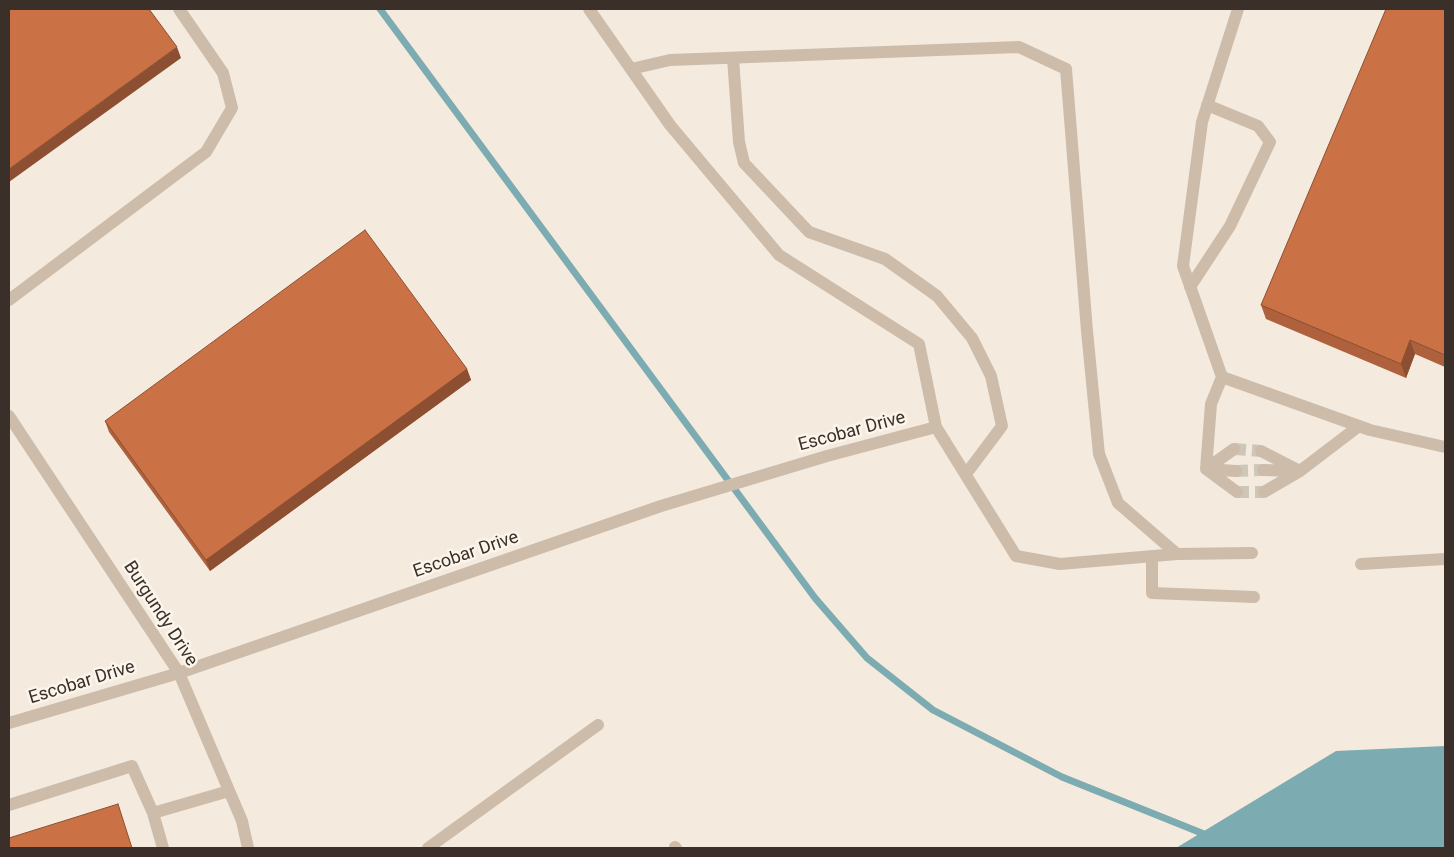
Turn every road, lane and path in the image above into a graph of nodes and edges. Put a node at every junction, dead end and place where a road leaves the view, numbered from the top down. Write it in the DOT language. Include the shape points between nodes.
graph roads {
  1 [pos="179,9"];
  2 [pos="588,9"];
  3 [pos="1238,9"];
  4 [pos="734,58"];
  5 [pos="631,69"];
  6 [pos="1207,105"];
  7 [pos="1190,287"];
  8 [pos="9,300"];
  9 [pos="1222,377"];
  10 [pos="9,416"];
  11 [pos="1358,426"];
  12 [pos="936,427"];
  13 [pos="1445,447"];
  14 [pos="1234,449"];
  15 [pos="1261,451"];
  16 [pos="1206,469"];
  17 [pos="1263,470"];
  18 [pos="1236,471"];
  19 [pos="1300,471"];
  20 [pos="966,474"];
  21 [pos="1237,492"];
  22 [pos="1264,492"];
  23 [pos="1252,553"];
  24 [pos="1177,554"];
  25 [pos="1152,556"];
  26 [pos="1445,559"];
  27 [pos="1361,564"];
  28 [pos="1254,597"];
  29 [pos="179,673"];
  30 [pos="9,723"];
  31 [pos="598,725"];
  32 [pos="229,791"];
  33 [pos="9,806"];
  34 [pos="153,813"];
  35 [pos="163,848"];
  36 [pos="248,848"];
  37 [pos="428,848"];
  1 -- 8 [label="street" via="223,73 232,108 206,152"];
  2 -- 5 [label="street"];
  3 -- 6 [label="street"];
  4 -- 5 [label="street" via="670,60"];
  4 -- 20 [label="street" via="739,142 744,162 809,232 885,259 937,296 972,338 991,376 1002,426"];
  4 -- 24 [label="street" via="1019,47 1066,70 1099,454 1118,503"];
  5 -- 12 [label="street" via="670,125 779,255 919,344"];
  6 -- 7 [label="street" via="1182,266"];
  6 -- 7 [label="street" via="1258,126 1270,142 1230,226"];
  7 -- 9 [label="street"];
  9 -- 11 [label="street"];
  9 -- 16 [label="street" via="1211,404"];
  10 -- 29 [label="street, Burgundy Drive"];
  11 -- 13 [label="street"];
  11 -- 19 [label="street"];
  12 -- 20 [label="street"];
  12 -- 29 [label="street, Escobar Drive" via="661,506"];
  14 -- 16 [label="street"];
  15 -- 19 [label="street"];
  16 -- 18 [label="street"];
  16 -- 21 [label="street"];
  17 -- 19 [label="street"];
  19 -- 22 [label="street"];
  20 -- 25 [label="street" via="1016,556 1060,564"];
  23 -- 24 [label="street"];
  24 -- 25 [label="street"];
  25 -- 28 [label="street" via="1152,593"];
  26 -- 27 [label="street"];
  29 -- 30 [label="street, Escobar Drive"];
  29 -- 32 [label="street, Burgundy Drive"];
  31 -- 37 [label="street"];
  32 -- 34 [label="street"];
  32 -- 36 [label="street, Burgundy Drive" via="242,821"];
  33 -- 34 [label="street" via="132,766"];
  34 -- 35 [label="street"];
}
